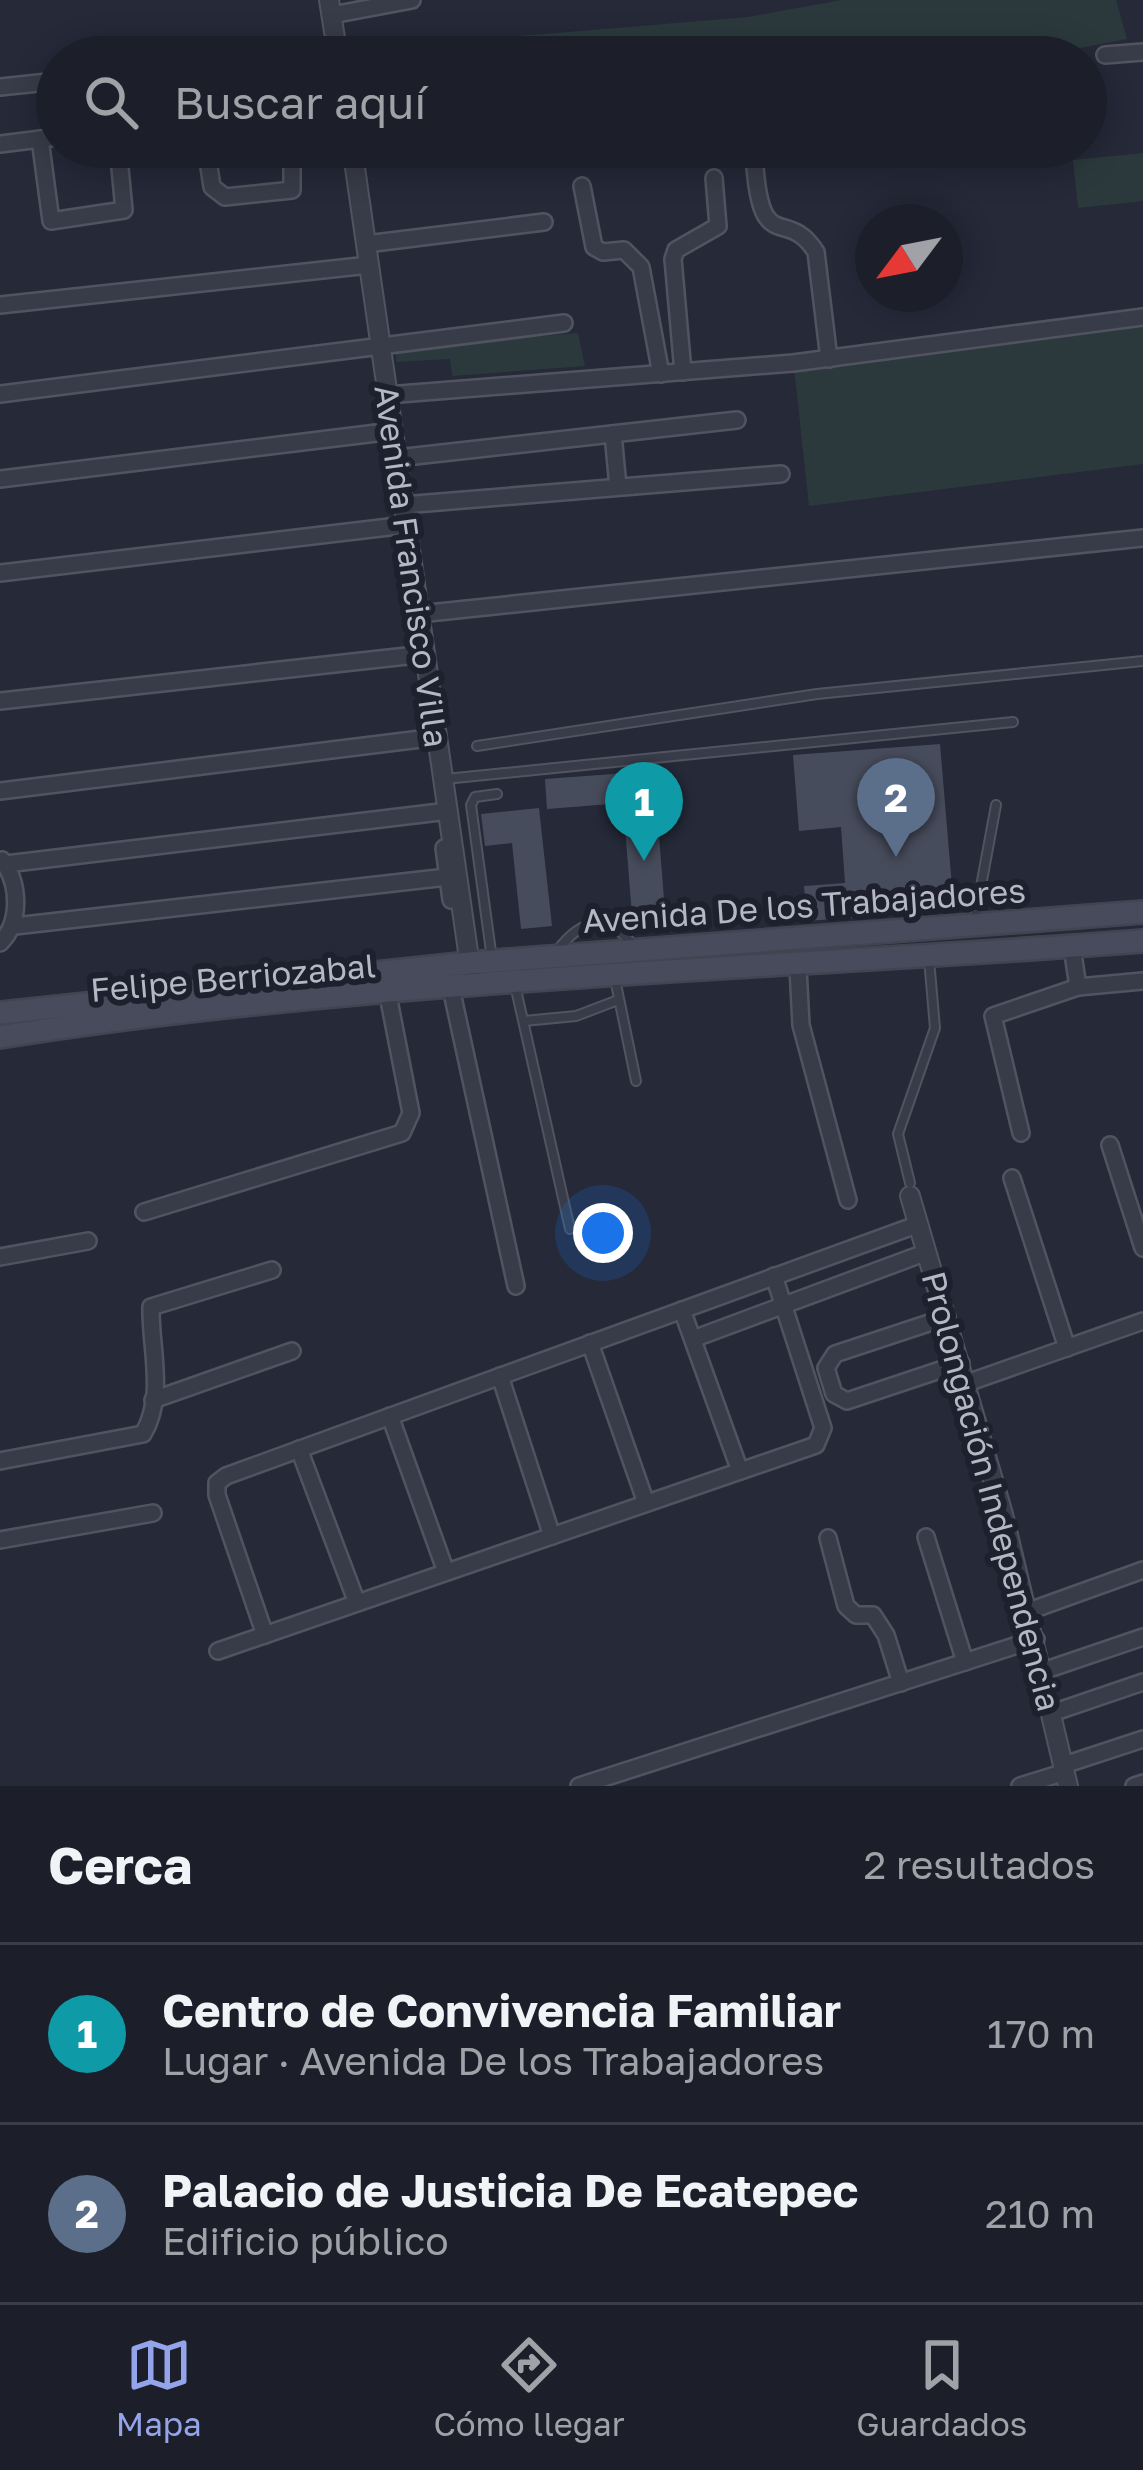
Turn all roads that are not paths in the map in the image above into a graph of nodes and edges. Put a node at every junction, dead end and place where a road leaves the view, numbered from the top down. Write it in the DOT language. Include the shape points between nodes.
graph roads {
  1 [pos="412,0"];
  2 [pos="330,7"];
  3 [pos="1143,52"];
  4 [pos="1107,55"];
  5 [pos="36,83"];
  6 [pos="0,87"];
  7 [pos="36,139"];
  8 [pos="0,143"];
  9 [pos="50,168"];
  10 [pos="120,168"];
  11 [pos="209,168"];
  12 [pos="292,168"];
  13 [pos="355,168"];
  14 [pos="755,168"];
  15 [pos="714,178"];
  16 [pos="582,186"];
  17 [pos="544,222"];
  18 [pos="366,244"];
  19 [pos="369,265"];
  20 [pos="0,305"];
  21 [pos="1143,317"];
  22 [pos="564,323"];
  23 [pos="381,349"];
  24 [pos="829,358"];
  25 [pos="683,372"];
  26 [pos="662,374"];
  27 [pos="0,394"];
  28 [pos="387,395"];
  29 [pos="737,420"];
  30 [pos="393,431"];
  31 [pos="613,434"];
  32 [pos="397,458"];
  33 [pos="781,474"];
  34 [pos="0,479"];
  35 [pos="618,487"];
  36 [pos="405,515"];
  37 [pos="1143,538"];
  38 [pos="0,573"];
  39 [pos="419,614"];
  40 [pos="425,654"];
  41 [pos="1143,661"];
  42 [pos="0,701"];
  43 [pos="1013,722"];
  44 [pos="437,737"];
  45 [pos="477,746"];
  46 [pos="440,783"];
  47 [pos="0,791"];
  48 [pos="497,794"];
  49 [pos="996,805"];
  50 [pos="440,812"];
  51 [pos="3,861"];
  52 [pos="447,877"];
  53 [pos="451,900"];
  54 [pos="1143,912"];
  55 [pos="15,926"];
  56 [pos="974,926"];
  57 [pos="1143,941"];
  58 [pos="0,943"];
  59 [pos="1072,946"];
  60 [pos="638,952"];
  61 [pos="552,957"];
  62 [pos="929,958"];
  63 [pos="481,962"];
  64 [pos="798,968"];
  65 [pos="1143,980"];
  66 [pos="515,983"];
  67 [pos="462,987"];
  68 [pos="1078,987"];
  69 [pos="616,989"];
  70 [pos="388,995"];
  71 [pos="0,1013"];
  72 [pos="524,1021"];
  73 [pos="0,1037"];
  74 [pos="636,1081"];
  75 [pos="1021,1133"];
  76 [pos="1110,1145"];
  77 [pos="1012,1178"];
  78 [pos="910,1190"];
  79 [pos="848,1200"];
  80 [pos="144,1212"];
  81 [pos="919,1224"];
  82 [pos="569,1229"];
  83 [pos="88,1241"];
  84 [pos="1143,1248"];
  85 [pos="927,1252"];
  86 [pos="0,1257"];
  87 [pos="272,1270"];
  88 [pos="774,1276"];
  89 [pos="516,1286"];
  90 [pos="783,1306"];
  91 [pos="682,1310"];
  92 [pos="947,1317"];
  93 [pos="1143,1321"];
  94 [pos="693,1339"];
  95 [pos="590,1343"];
  96 [pos="1067,1348"];
  97 [pos="292,1351"];
  98 [pos="961,1363"];
  99 [pos="500,1376"];
  100 [pos="967,1384"];
  101 [pos="153,1400"];
  102 [pos="390,1416"];
  103 [pos="299,1449"];
  104 [pos="0,1460"];
  105 [pos="740,1471"];
  106 [pos="646,1503"];
  107 [pos="153,1513"];
  108 [pos="552,1536"];
  109 [pos="828,1538"];
  110 [pos="926,1538"];
  111 [pos="0,1540"];
  112 [pos="1143,1570"];
  113 [pos="446,1573"];
  114 [pos="357,1603"];
  115 [pos="1028,1611"];
  116 [pos="265,1635"];
  117 [pos="1143,1637"];
  118 [pos="1036,1639"];
  119 [pos="218,1651"];
  120 [pos="965,1662"];
  121 [pos="1043,1671"];
  122 [pos="1143,1682"];
  123 [pos="901,1683"];
  124 [pos="1052,1713"];
  125 [pos="1143,1739"];
  126 [pos="1066,1774"];
  127 [pos="1143,1783"];
  128 [pos="578,1786"];
  129 [pos="1020,1786"];
  130 [pos="1134,1786"];
  1 -- 2 [label="street"];
  3 -- 4 [label="street"];
  5 -- 6 [label="street"];
  7 -- 8 [label="street"];
  9 -- 10 [label="street" via="51,221 124,210"];
  11 -- 12 [label="street" via="212,187 225,197 292,190"];
  13 -- 18 [label="street, Avenida Francisco Villa"];
  14 -- 24 [label="street" via="766,223 809,241 816,252"];
  15 -- 25 [label="street" via="718,226 683,244 673,259"];
  16 -- 26 [label="street" via="594,247 624,250 641,267"];
  17 -- 18 [label="street"];
  18 -- 19 [label="street, Avenida Francisco Villa"];
  19 -- 20 [label="street"];
  19 -- 23 [label="street, Avenida Francisco Villa"];
  21 -- 24 [label="street"];
  22 -- 23 [label="street"];
  23 -- 27 [label="street"];
  23 -- 28 [label="street, Avenida Francisco Villa"];
  24 -- 25 [label="street"];
  25 -- 26 [label="street"];
  26 -- 28 [label="street"];
  28 -- 30 [label="street, Avenida Francisco Villa"];
  29 -- 31 [label="street"];
  30 -- 32 [label="street, Avenida Francisco Villa"];
  30 -- 34 [label="street"];
  31 -- 32 [label="street"];
  31 -- 35 [label="street"];
  32 -- 36 [label="street, Avenida Francisco Villa"];
  33 -- 35 [label="street"];
  35 -- 36 [label="street"];
  36 -- 38 [label="street"];
  36 -- 39 [label="street, Avenida Francisco Villa"];
  37 -- 39 [label="street"];
  39 -- 40 [label="street, Avenida Francisco Villa"];
  40 -- 42 [label="street"];
  40 -- 44 [label="street, Avenida Francisco Villa"];
  41 -- 45 [label="lane" via="817,694"];
  43 -- 46 [label="lane"];
  44 -- 46 [label="street, Avenida Francisco Villa"];
  44 -- 47 [label="street"];
  46 -- 50 [label="street"];
  46 -- 63 [label="street, Avenida Francisco Villa"];
  48 -- 63 [label="lane" via="471,805"];
  49 -- 56 [label="lane"];
  50 -- 51 [label="street"];
  50 -- 52 [label="street"];
  51 -- 55 [label="street"];
  52 -- 53 [label="street"];
  52 -- 55 [label="street"];
  54 -- 56 [label="main road, Avenida De los Trabajadores"];
  55 -- 58 [label="street"];
  56 -- 60 [label="main road, Avenida De los Trabajadores"];
  57 -- 59 [label="main road, Avenida De los Trabajadores"];
  59 -- 62 [label="main road, Avenida De los Trabajadores"];
  59 -- 68 [label="street"];
  60 -- 61 [label="main road, Avenida De los Trabajadores"];
  60 -- 61 [label="lane" via="599,921 572,931"];
  61 -- 63 [label="main road, Avenida De los Trabajadores"];
  62 -- 64 [label="main road, Avenida De los Trabajadores"];
  62 -- 78 [label="lane" via="935,1028 898,1134"];
  63 -- 67 [label="street, Avenida Francisco Villa"];
  63 -- 71 [label="main road, Felipe Berriozabal"];
  64 -- 69 [label="main road, Avenida De los Trabajadores"];
  64 -- 79 [label="street" via="801,1024"];
  65 -- 68 [label="street"];
  66 -- 67 [label="main road, Avenida De los Trabajadores"];
  66 -- 69 [label="main road, Avenida De los Trabajadores"];
  66 -- 72 [label="lane"];
  67 -- 70 [label="main road, Felipe Berriozabal"];
  67 -- 89 [label="street"];
  68 -- 75 [label="street" via="993,1016"];
  69 -- 72 [label="lane" via="576,1016"];
  69 -- 74 [label="lane"];
  70 -- 73 [label="main road, Felipe Berriozabal"];
  70 -- 80 [label="street" via="411,1113 402,1133"];
  72 -- 82 [label="lane"];
  76 -- 84 [label="street"];
  77 -- 96 [label="street"];
  78 -- 81 [label="street, Prolongación Independencia"];
  81 -- 85 [label="street, Prolongación Independencia"];
  81 -- 88 [label="street"];
  83 -- 86 [label="street"];
  85 -- 90 [label="street"];
  85 -- 92 [label="street, Prolongación Independencia"];
  87 -- 101 [label="street" via="151,1307"];
  88 -- 90 [label="street"];
  88 -- 91 [label="street"];
  90 -- 94 [label="street"];
  90 -- 105 [label="street" via="822,1439"];
  91 -- 94 [label="street"];
  91 -- 95 [label="street"];
  92 -- 98 [label="street, Prolongación Independencia"];
  92 -- 98 [label="street" via="835,1354 826,1368 834,1394 847,1401"];
  93 -- 96 [label="street"];
  94 -- 105 [label="street"];
  95 -- 99 [label="street"];
  95 -- 106 [label="street"];
  96 -- 100 [label="street"];
  97 -- 101 [label="street"];
  98 -- 100 [label="street, Prolongación Independencia"];
  99 -- 102 [label="street"];
  99 -- 108 [label="street"];
  100 -- 115 [label="street, Prolongación Independencia"];
  101 -- 104 [label="street" via="143,1434"];
  102 -- 103 [label="street"];
  102 -- 113 [label="street"];
  103 -- 114 [label="street"];
  103 -- 116 [label="street" via="217,1483"];
  105 -- 106 [label="street"];
  106 -- 108 [label="street"];
  107 -- 111 [label="street"];
  108 -- 113 [label="street"];
  109 -- 123 [label="street" via="846,1606 872,1615"];
  110 -- 120 [label="street"];
  112 -- 115 [label="street"];
  113 -- 114 [label="street"];
  114 -- 116 [label="street"];
  115 -- 118 [label="street, Prolongación Independencia"];
  116 -- 119 [label="street"];
  117 -- 121 [label="street"];
  118 -- 120 [label="street"];
  118 -- 121 [label="street, Prolongación Independencia"];
  120 -- 123 [label="street"];
  121 -- 124 [label="street, Prolongación Independencia"];
  122 -- 124 [label="street"];
  123 -- 128 [label="street"];
  124 -- 126 [label="street, Prolongación Independencia"];
  125 -- 126 [label="street"];
  126 -- 129 [label="street"];
  127 -- 130 [label="street"];
}
